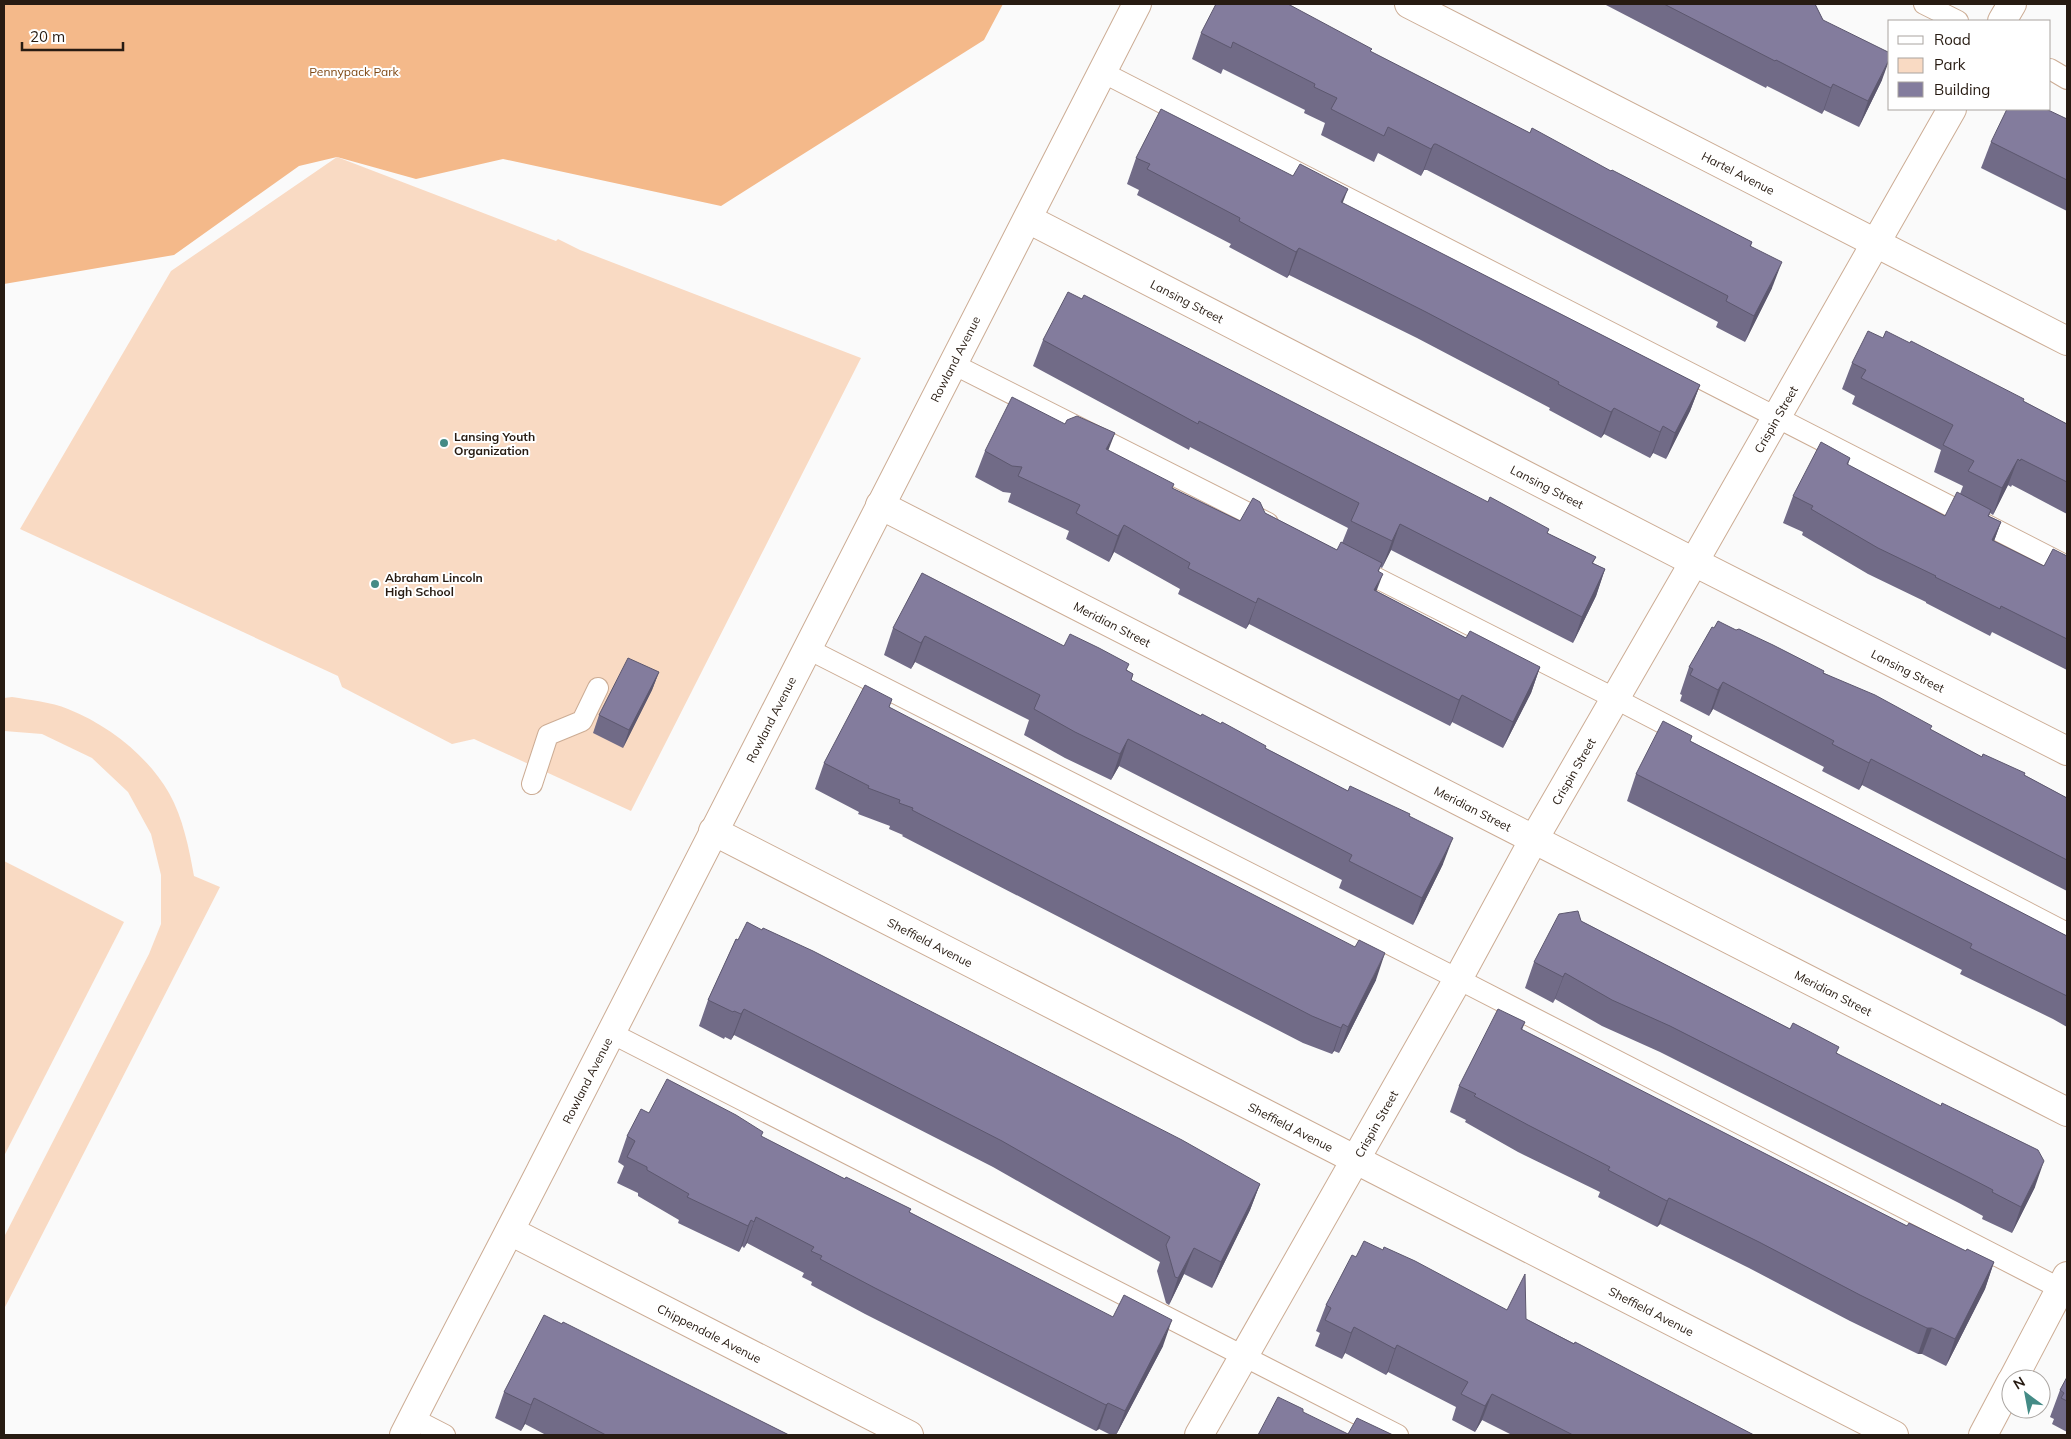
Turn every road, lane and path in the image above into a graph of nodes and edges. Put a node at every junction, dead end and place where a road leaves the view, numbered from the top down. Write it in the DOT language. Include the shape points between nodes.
graph roads {
  1 [pos="1137,4"];
  2 [pos="1409,4"];
  3 [pos="1924,4"];
  4 [pos="2012,4"];
  5 [pos="1956,20"];
  6 [pos="2003,20"];
  7 [pos="2051,70"];
  8 [pos="1102,72"];
  9 [pos="2067,79"];
  10 [pos="1951,110"];
  11 [pos="1028,219"];
  12 [pos="1876,243"];
  13 [pos="2067,341"];
  14 [pos="951,363"];
  15 [pos="1777,418"];
  16 [pos="880,504"];
  17 [pos="1288,533"];
  18 [pos="1341,560"];
  19 [pos="1694,562"];
  20 [pos="2067,566"];
  21 [pos="806,648"];
  22 [pos="598,688"];
  23 [pos="1616,698"];
  24 [pos="2067,751"];
  25 [pos="532,784"];
  26 [pos="713,831"];
  27 [pos="1534,839"];
  28 [pos="2067,933"];
  29 [pos="1458,979"];
  30 [pos="611,1033"];
  31 [pos="2067,1112"];
  32 [pos="1356,1160"];
  33 [pos="510,1231"];
  34 [pos="2065,1286"];
  35 [pos="1244,1356"];
  36 [pos="2019,1369"];
  37 [pos="2001,1401"];
  38 [pos="408,1427"];
  39 [pos="445,1435"];
  40 [pos="909,1435"];
  41 [pos="1198,1435"];
  42 [pos="1398,1435"];
  43 [pos="1894,1435"];
  44 [pos="1983,1435"];
  1 -- 8 [label="street, Rowland Avenue"];
  2 -- 12 [label="street, Hartel Avenue"];
  3 -- 5 [label="lane"];
  4 -- 6 [label="street"];
  7 -- 9 [label="lane"];
  8 -- 11 [label="street, Rowland Avenue"];
  8 -- 15 [label="lane"];
  10 -- 12 [label="street, Crispin Street"];
  11 -- 14 [label="street, Rowland Avenue"];
  11 -- 19 [label="street, Lansing Street"];
  12 -- 13 [label="street, Hartel Avenue"];
  12 -- 15 [label="street, Crispin Street"];
  14 -- 16 [label="street, Rowland Avenue"];
  14 -- 17 [label="lane"];
  15 -- 19 [label="street, Crispin Street"];
  15 -- 20 [label="lane"];
  16 -- 21 [label="street, Rowland Avenue"];
  16 -- 27 [label="street, Meridian Street"];
  18 -- 23 [label="lane"];
  19 -- 23 [label="street, Crispin Street"];
  19 -- 24 [label="street, Lansing Street"];
  21 -- 26 [label="street, Rowland Avenue"];
  21 -- 29 [label="lane"];
  22 -- 25 [label="lane" via="582,721 548,735"];
  23 -- 27 [label="street, Crispin Street"];
  23 -- 28 [label="lane"];
  26 -- 30 [label="street, Rowland Avenue"];
  26 -- 32 [label="street, Sheffield Avenue"];
  27 -- 29 [label="street, Crispin Street"];
  27 -- 31 [label="street, Meridian Street"];
  29 -- 32 [label="street, Crispin Street"];
  29 -- 34 [label="lane"];
  30 -- 33 [label="street, Rowland Avenue"];
  30 -- 35 [label="lane"];
  32 -- 35 [label="street, Crispin Street"];
  32 -- 43 [label="street, Sheffield Avenue"];
  33 -- 38 [label="street, Rowland Avenue"];
  33 -- 40 [label="street, Chippendale Avenue"];
  34 -- 36 [label="street"];
  35 -- 41 [label="street, Crispin Street"];
  35 -- 42 [label="lane"];
  37 -- 44 [label="street"];
  38 -- 39 [label="lane"];
}
